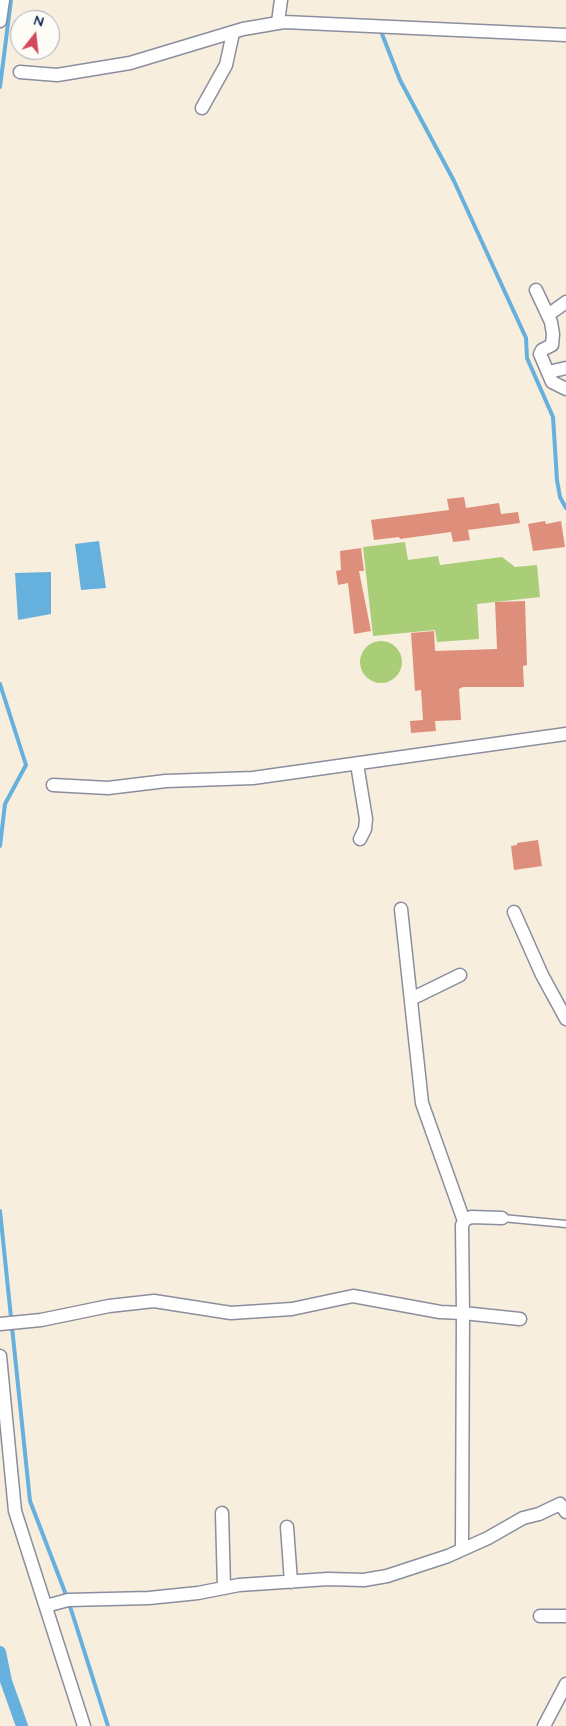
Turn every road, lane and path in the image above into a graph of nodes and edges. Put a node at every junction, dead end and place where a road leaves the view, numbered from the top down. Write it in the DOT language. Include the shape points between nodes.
graph roads {
  1 [pos="3,0"];
  2 [pos="281,0"];
  3 [pos="0,21"];
  4 [pos="278,22"];
  5 [pos="233,33"];
  6 [pos="566,35"];
  7 [pos="20,72"];
  8 [pos="202,108"];
  9 [pos="536,290"];
  10 [pos="566,302"];
  11 [pos="548,315"];
  12 [pos="566,368"];
  13 [pos="548,372"];
  14 [pos="566,389"];
  15 [pos="566,734"];
  16 [pos="358,764"];
  17 [pos="53,785"];
  18 [pos="360,839"];
  19 [pos="401,909"];
  20 [pos="514,912"];
  21 [pos="460,975"];
  22 [pos="412,999"];
  23 [pos="566,1019"];
  24 [pos="502,1218"];
  25 [pos="464,1221"];
  26 [pos="566,1224"];
  27 [pos="463,1313"];
  28 [pos="520,1319"];
  29 [pos="0,1324"];
  30 [pos="0,1356"];
  31 [pos="564,1506"];
  32 [pos="222,1513"];
  33 [pos="287,1527"];
  34 [pos="462,1545"];
  35 [pos="291,1582"];
  36 [pos="224,1588"];
  37 [pos="46,1606"];
  38 [pos="540,1616"];
  39 [pos="566,1616"];
  40 [pos="566,1684"];
  41 [pos="84,1726"];
  42 [pos="544,1726"];
  1 -- 3 [label="street"];
  2 -- 4 [label="street"];
  4 -- 5 [label="street"];
  4 -- 6 [label="street"];
  5 -- 7 [label="street" via="130,64 57,75"];
  5 -- 8 [label="street" via="226,65"];
  9 -- 11 [label="street"];
  10 -- 11 [label="street"];
  11 -- 13 [label="street" via="553,328 553,342 540,353"];
  12 -- 13 [label="street"];
  13 -- 14 [label="street" via="553,383"];
  15 -- 16 [label="street"];
  16 -- 17 [label="street" via="253,778 166,781 108,788"];
  16 -- 18 [label="street" via="366,819"];
  19 -- 22 [label="street"];
  20 -- 23 [label="street"];
  21 -- 22 [label="street"];
  22 -- 25 [label="street" via="422,1103"];
  24 -- 25 [label="street" via="471,1217"];
  24 -- 26 [label="lane"];
  25 -- 27 [label="street"];
  27 -- 28 [label="street"];
  27 -- 29 [label="street" via="353,1296 292,1309 231,1313 154,1301"];
  27 -- 34 [label="street"];
  30 -- 37 [label="street" via="15,1511"];
  31 -- 35 [label="street" via="522,1518 488,1538 417,1568 364,1580"];
  32 -- 36 [label="street"];
  33 -- 35 [label="street"];
  35 -- 36 [label="street"];
  36 -- 37 [label="street" via="150,1598 68,1600"];
  37 -- 41 [label="street"];
  38 -- 39 [label="street"];
  40 -- 42 [label="street"];
}
